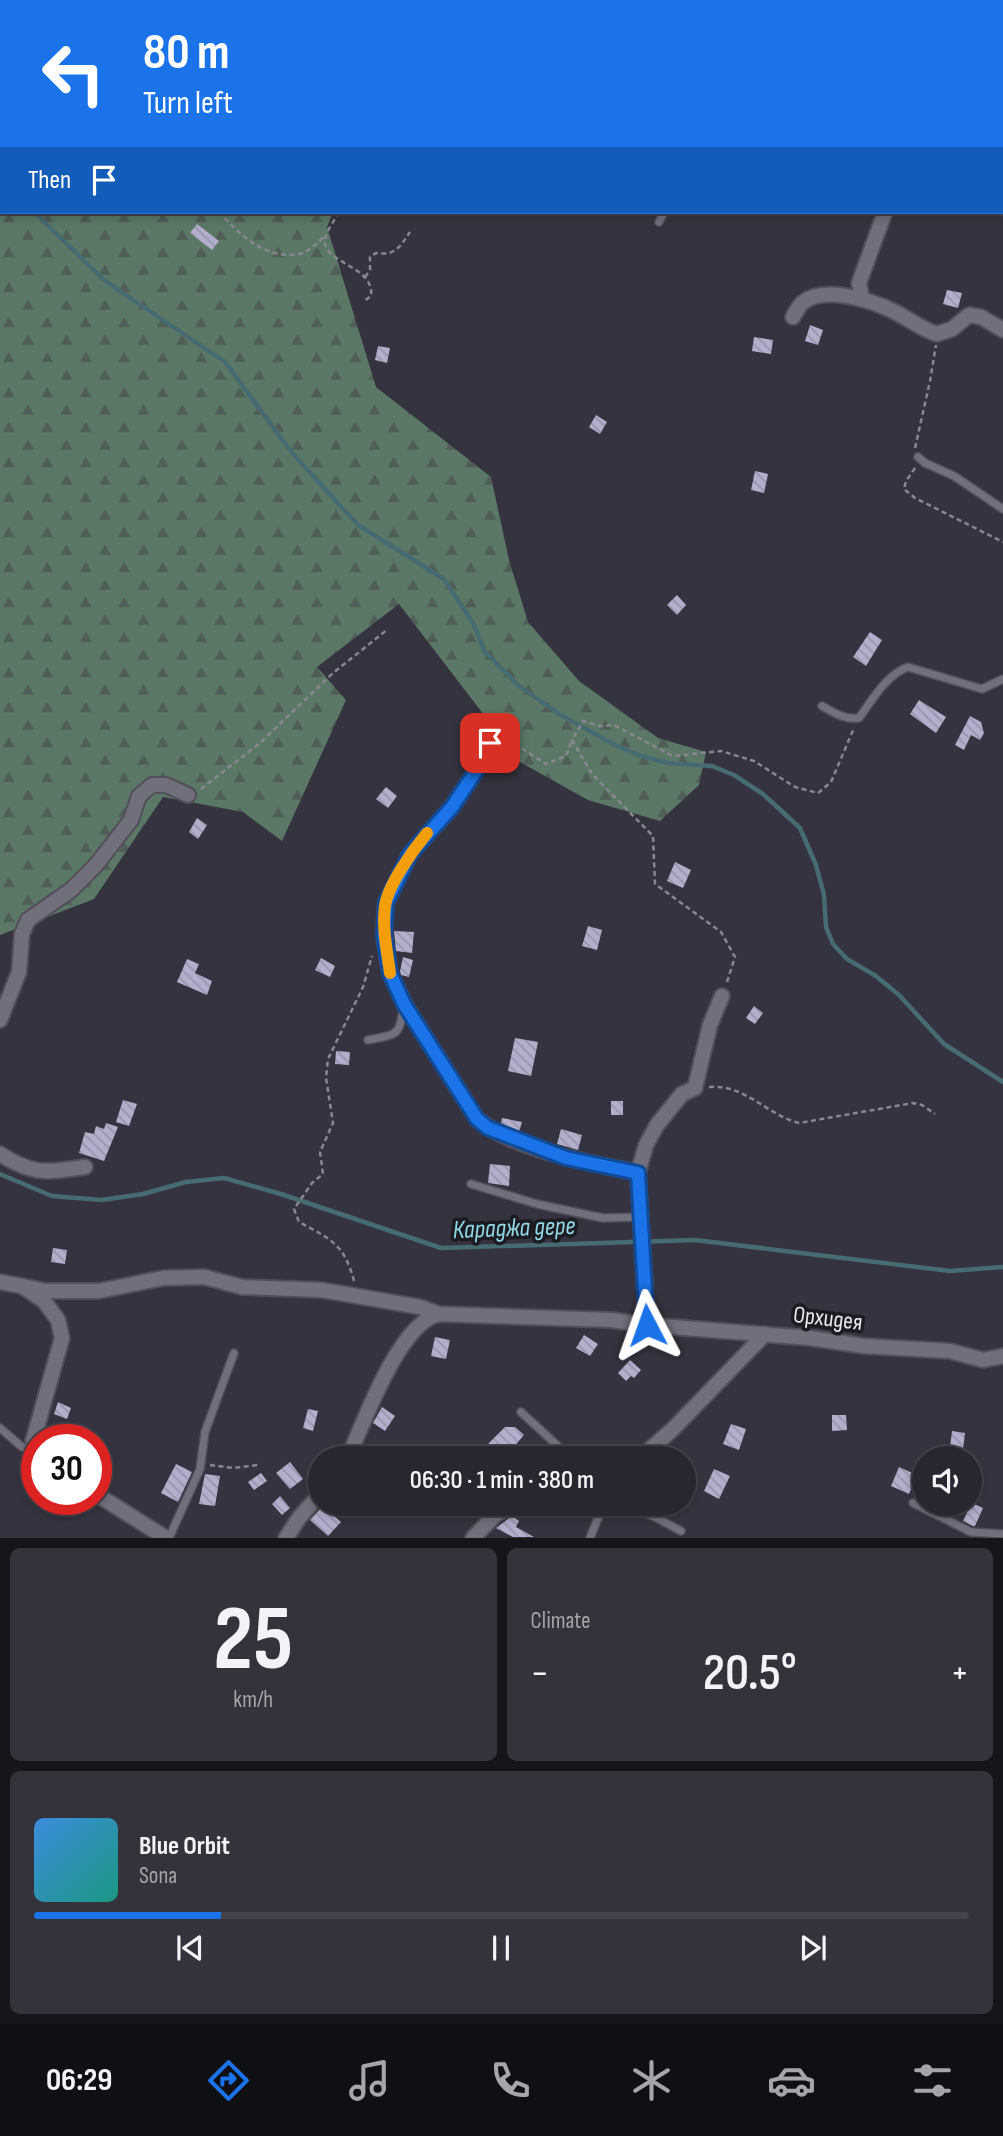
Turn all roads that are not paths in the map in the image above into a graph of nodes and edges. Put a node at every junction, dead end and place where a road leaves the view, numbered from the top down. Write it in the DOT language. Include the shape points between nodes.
graph roads {
  1 [pos="663,214"];
  2 [pos="884,214"];
  3 [pos="659,222"];
  4 [pos="862,298"];
  5 [pos="793,317"];
  6 [pos="1003,330"];
  7 [pos="918,457"];
  8 [pos="1003,509"];
  9 [pos="1003,679"];
  10 [pos="822,706"];
  11 [pos="494,742"];
  12 [pos="188,794"];
  13 [pos="722,996"];
  14 [pos="404,1004"];
  15 [pos="0,1020"];
  16 [pos="368,1040"];
  17 [pos="0,1154"];
  18 [pos="85,1167"];
  19 [pos="638,1173"];
  20 [pos="471,1184"];
  21 [pos="641,1217"];
  22 [pos="0,1282"];
  23 [pos="22,1286"];
  24 [pos="439,1314"];
  25 [pos="647,1325"];
  26 [pos="765,1334"];
  27 [pos="233,1353"];
  28 [pos="1003,1356"];
  29 [pos="521,1412"];
  30 [pos="37,1424"];
  31 [pos="0,1428"];
  32 [pos="21,1446"];
  33 [pos="353,1446"];
  34 [pos="558,1446"];
  35 [pos="654,1446"];
  36 [pos="112,1504"];
  37 [pos="308,1508"];
  38 [pos="494,1516"];
  39 [pos="599,1516"];
  40 [pos="652,1516"];
  41 [pos="939,1516"];
  42 [pos="681,1531"];
  43 [pos="1003,1534"];
  44 [pos="163,1537"];
  45 [pos="286,1538"];
  46 [pos="473,1538"];
  47 [pos="590,1538"];
  1 -- 3 [label="lane"];
  2 -- 4 [label="street" via="859,283"];
  4 -- 5 [label="street" via="821,296 803,302"];
  4 -- 6 [label="street" via="937,334 969,315"];
  7 -- 8 [label="lane"];
  9 -- 10 [label="lane" via="982,689 908,667 888,679 859,718"];
  11 -- 14 [label="street" via="452,807 410,854 386,903 384,936 390,973"];
  12 -- 15 [label="street" via="152,785 139,796 131,820 96,865 71,890 28,920 22,934 19,972"];
  13 -- 19 [label="street" via="695,1088 682,1094 657,1125"];
  14 -- 16 [label="lane" via="400,1028 393,1035"];
  14 -- 19 [label="street" via="477,1119 488,1128 566,1158"];
  17 -- 18 [label="street" via="33,1171"];
  19 -- 21 [label="street"];
  20 -- 21 [label="lane" via="603,1218"];
  21 -- 25 [label="street"];
  22 -- 23 [label="street, Орхидея"];
  23 -- 24 [label="street, Орхидея" via="99,1292 163,1278 204,1277 242,1287 322,1290"];
  23 -- 30 [label="street" via="44,1301 58,1320 62,1338"];
  24 -- 25 [label="street, Орхидея"];
  24 -- 33 [label="street" via="422,1321 408,1338 376,1391"];
  25 -- 26 [label="street, Орхидея"];
  26 -- 28 [label="street, Орхидея" via="950,1351 983,1360"];
  26 -- 35 [label="street"];
  27 -- 44 [label="lane" via="205,1432 200,1469"];
  29 -- 34 [label="lane"];
  31 -- 32 [label="lane"];
  36 -- 44 [label="street"];
  37 -- 45 [label="street"];
  38 -- 46 [label="street"];
  39 -- 47 [label="lane"];
  40 -- 42 [label="lane"];
  41 -- 43 [label="lane" via="971,1532"];
}
